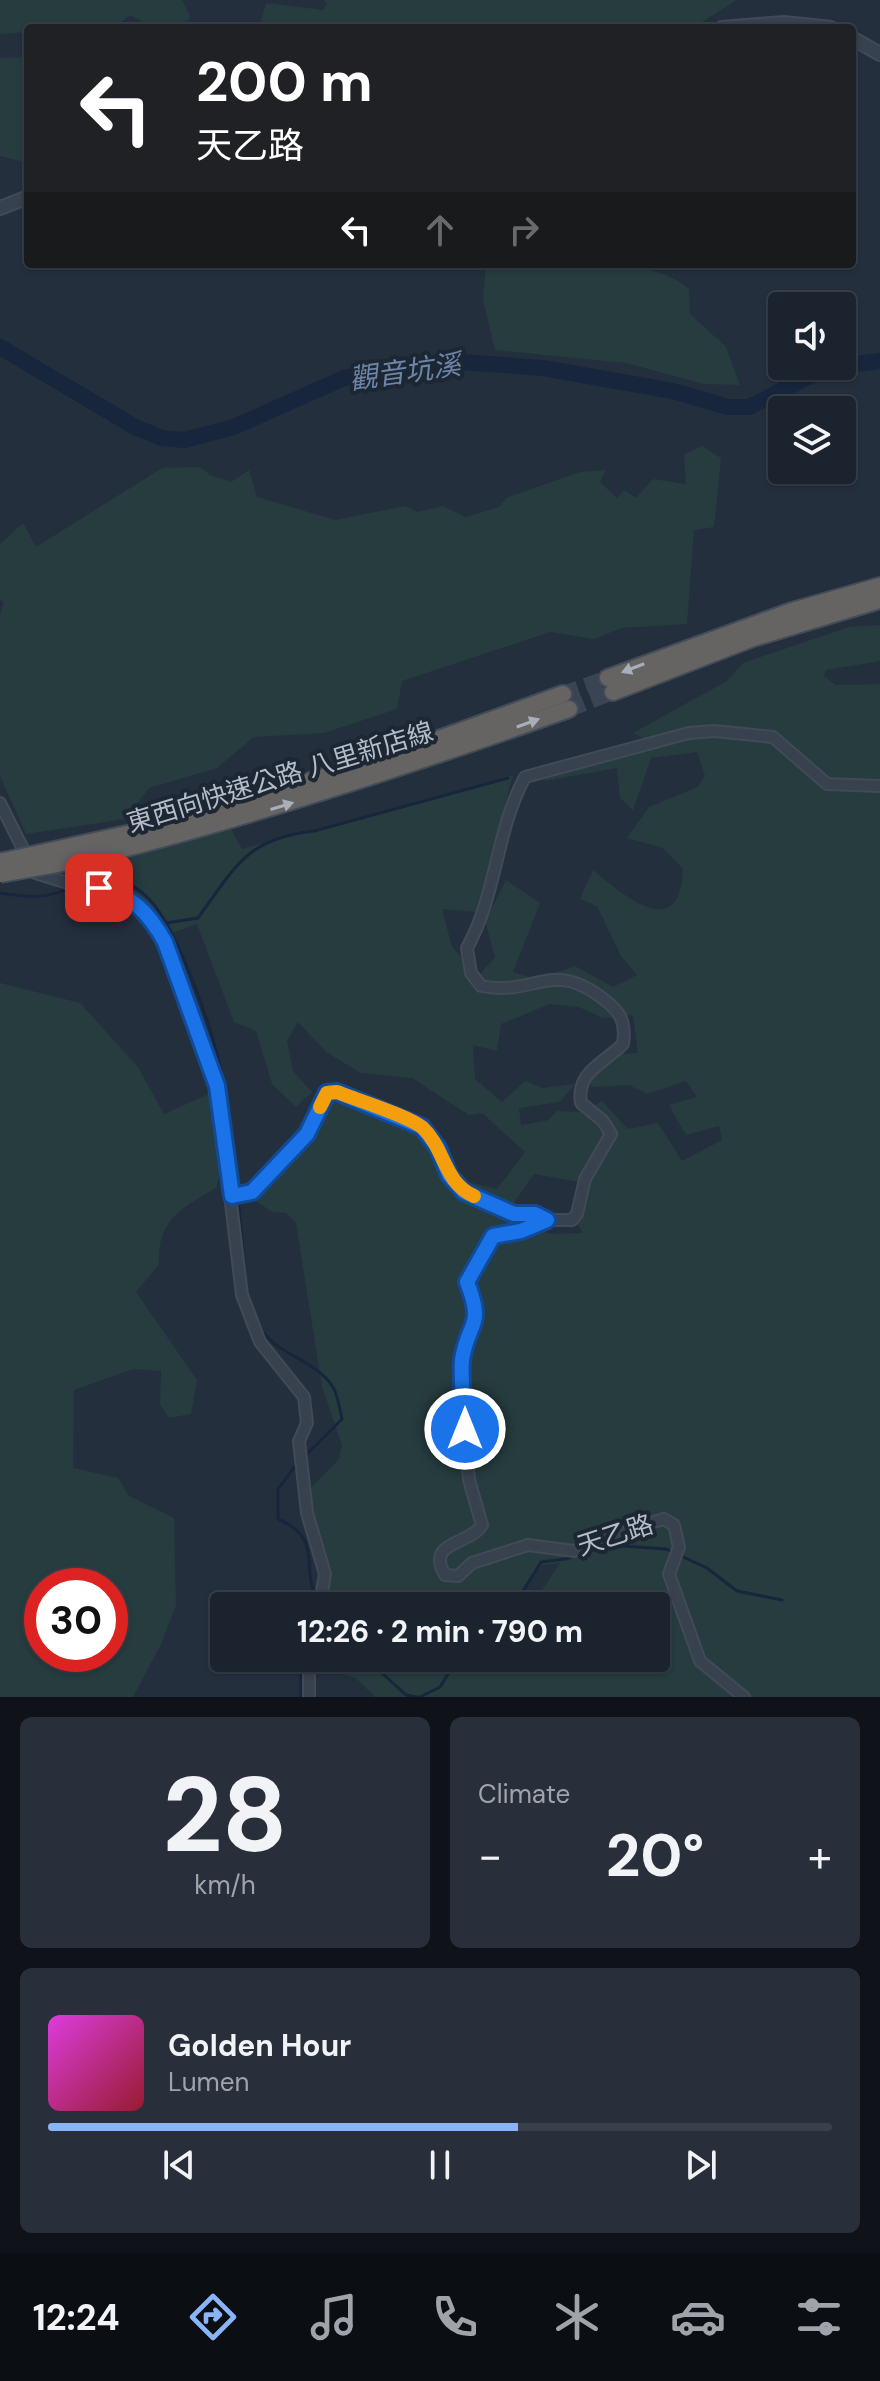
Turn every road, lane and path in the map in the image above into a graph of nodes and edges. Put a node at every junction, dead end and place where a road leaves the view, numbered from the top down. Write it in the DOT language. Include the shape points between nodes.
graph roads {
  1 [pos="772,24"];
  2 [pos="793,24"];
  3 [pos="856,40"];
  4 [pos="880,54"];
  5 [pos="24,199"];
  6 [pos="0,208"];
  7 [pos="880,586"];
  8 [pos="880,600"];
  9 [pos="836,605"];
  10 [pos="610,685"];
  11 [pos="566,702"];
  12 [pos="880,786"];
  13 [pos="0,803"];
  14 [pos="151,835"];
  15 [pos="0,862"];
  16 [pos="0,874"];
  17 [pos="232,1196"];
  18 [pos="547,1220"];
  19 [pos="322,1592"];
  20 [pos="309,1672"];
  21 [pos="309,1697"];
  22 [pos="744,1697"];
  1 -- 2 [label="street"];
  3 -- 4 [label="street"];
  5 -- 6 [label="street"];
  7 -- 9 [label="highway"];
  8 -- 9 [label="highway"];
  9 -- 10 [label="highway"];
  11 -- 14 [label="highway, 東西向快速公路 八里新店線" via="422,762 263,812"];
  12 -- 18 [label="street" via="827,784 773,737 735,732 689,733 525,777 510,810 483,919 467,948 471,973 481,986 503,990 564,977 586,985 619,1011 625,1029 623,1044 583,1076 578,1089 581,1103 611,1134 585,1179 577,1214 572,1220"];
  13 -- 17 [label="street" via="35,873 88,889 120,892 156,925 217,1086"];
  14 -- 15 [label="highway, 東西向快速公路 八里新店線, bridge"];
  14 -- 16 [label="highway, 東西向快速公路 八里新店線, bridge" via="85,859"];
  17 -- 18 [label="street" via="252,1192 307,1134 327,1093 337,1092 422,1127 464,1192 514,1214"];
  17 -- 19 [label="street" via="239,1282 248,1315 260,1342 308,1408 299,1441 307,1513 325,1574"];
  18 -- 22 [label="street, 天乙路" via="493,1236 467,1282 476,1304 476,1324 462,1363 465,1429 469,1480 482,1525 473,1537 445,1547 442,1569 445,1575 458,1576 472,1563 528,1545 574,1551 653,1522 670,1522 679,1547 669,1574 695,1650 700,1661"];
  20 -- 21 [label="street"];
}
